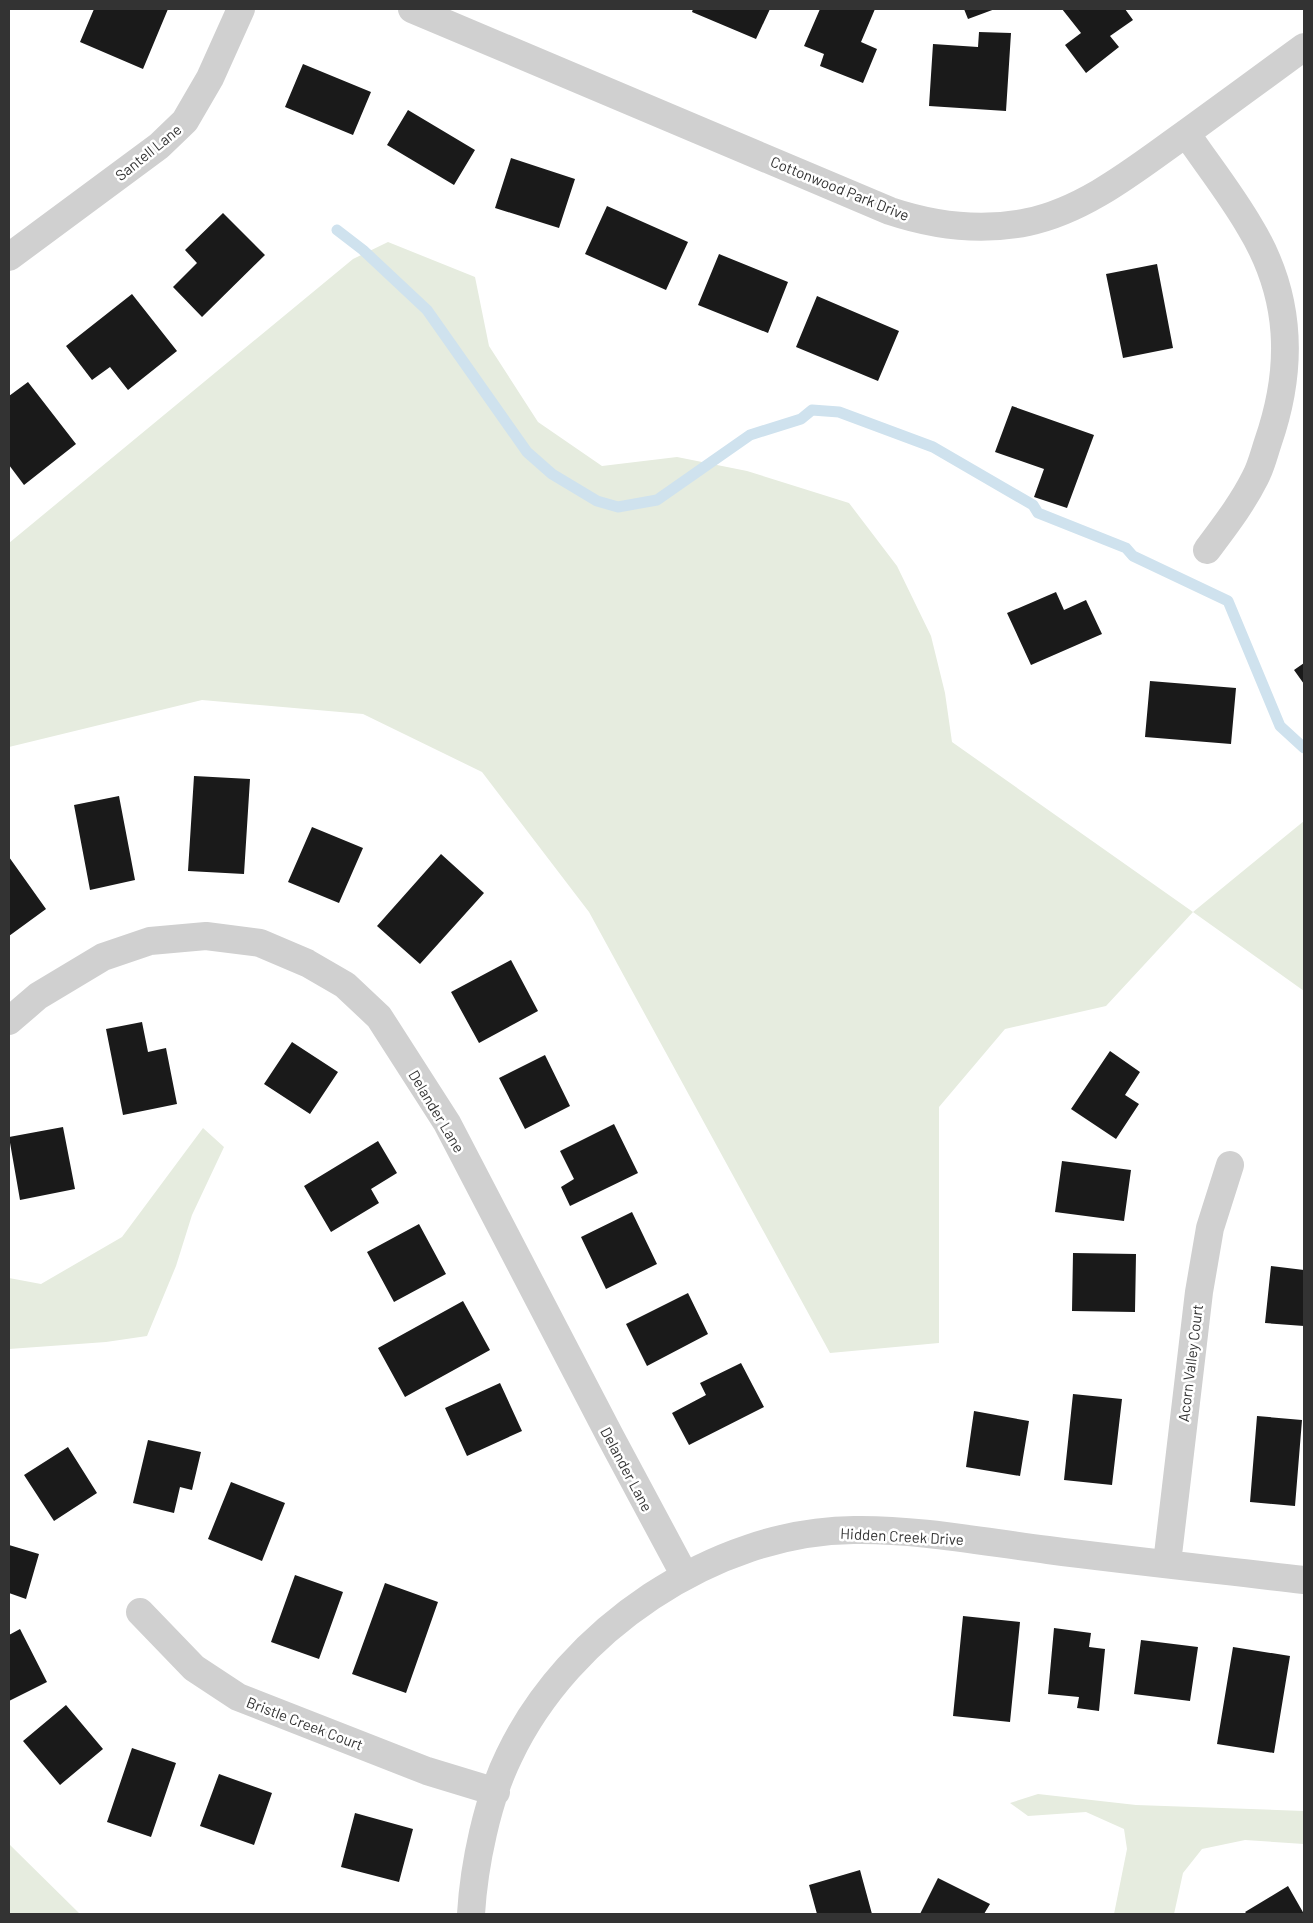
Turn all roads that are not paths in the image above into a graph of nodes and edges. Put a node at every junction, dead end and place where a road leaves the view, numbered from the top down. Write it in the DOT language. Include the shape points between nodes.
graph roads {
  1 [pos="241,9"];
  2 [pos="412,9"];
  3 [pos="1304,47"];
  4 [pos="1186,133"];
  5 [pos="9,257"];
  6 [pos="1207,550"];
  7 [pos="9,1021"];
  8 [pos="1230,1165"];
  9 [pos="1167,1563"];
  10 [pos="686,1576"];
  11 [pos="1304,1580"];
  12 [pos="140,1612"];
  13 [pos="496,1792"];
  14 [pos="471,1914"];
  1 -- 5 [label="street, Santell Lane" via="210,78 185,121 159,146"];
  2 -- 4 [label="street, Cottonwood Park Drive" via="890,211 942,225 983,228 1048,216 1084,200"];
  3 -- 4 [label="street, Cottonwood Park Drive"];
  4 -- 6 [label="street" via="1251,227 1274,276 1285,330 1286,373 1278,415 1244,499"];
  7 -- 10 [label="street, Delander Lane" via="38,996 103,957 150,941 206,936 260,944 307,963 344,985 379,1017 447,1124"];
  8 -- 9 [label="street, Acorn Valley Court" via="1210,1228 1199,1292"];
  9 -- 10 [label="street, Hidden Creek Drive" via="927,1534 853,1530 804,1535 760,1546"];
  9 -- 11 [label="street, Hidden Creek Drive"];
  10 -- 13 [label="street, Hidden Creek Drive" via="634,1608 582,1652 540,1702 508,1757"];
  12 -- 13 [label="street, Bristle Creek Court" via="194,1668 238,1697 427,1771"];
  13 -- 14 [label="street, Hidden Creek Drive" via="473,1883"];
}
